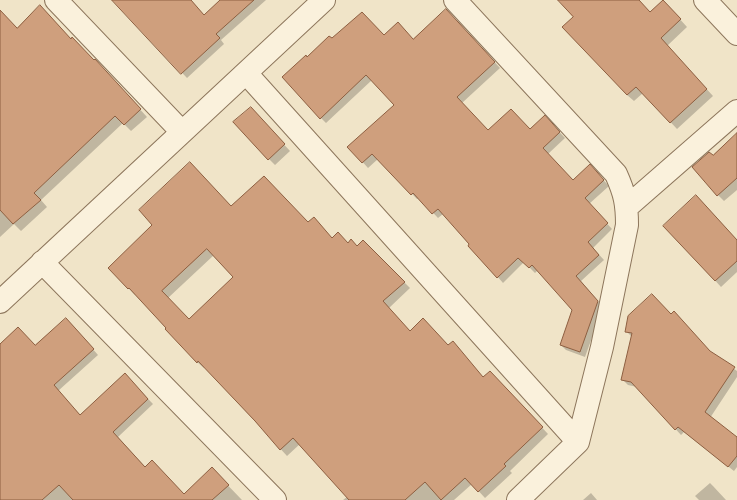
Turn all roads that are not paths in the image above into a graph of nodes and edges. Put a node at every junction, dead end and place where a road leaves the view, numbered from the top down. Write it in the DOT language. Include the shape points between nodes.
graph roads {
  1 [pos="56,0"];
  2 [pos="324,0"];
  3 [pos="455,0"];
  4 [pos="705,0"];
  5 [pos="737,34"];
  6 [pos="246,73"];
  7 [pos="737,111"];
  8 [pos="182,132"];
  9 [pos="627,207"];
  10 [pos="42,262"];
  11 [pos="0,302"];
  12 [pos="578,442"];
  13 [pos="275,500"];
  14 [pos="518,500"];
  1 -- 8 [label="street"];
  2 -- 6 [label="street"];
  3 -- 9 [label="street" via="616,174"];
  4 -- 5 [label="street"];
  6 -- 8 [label="street"];
  6 -- 12 [label="street"];
  7 -- 9 [label="street"];
  8 -- 10 [label="street"];
  9 -- 12 [label="street" via="628,225 602,347"];
  10 -- 11 [label="street"];
  10 -- 13 [label="street"];
  12 -- 14 [label="street"];
}
